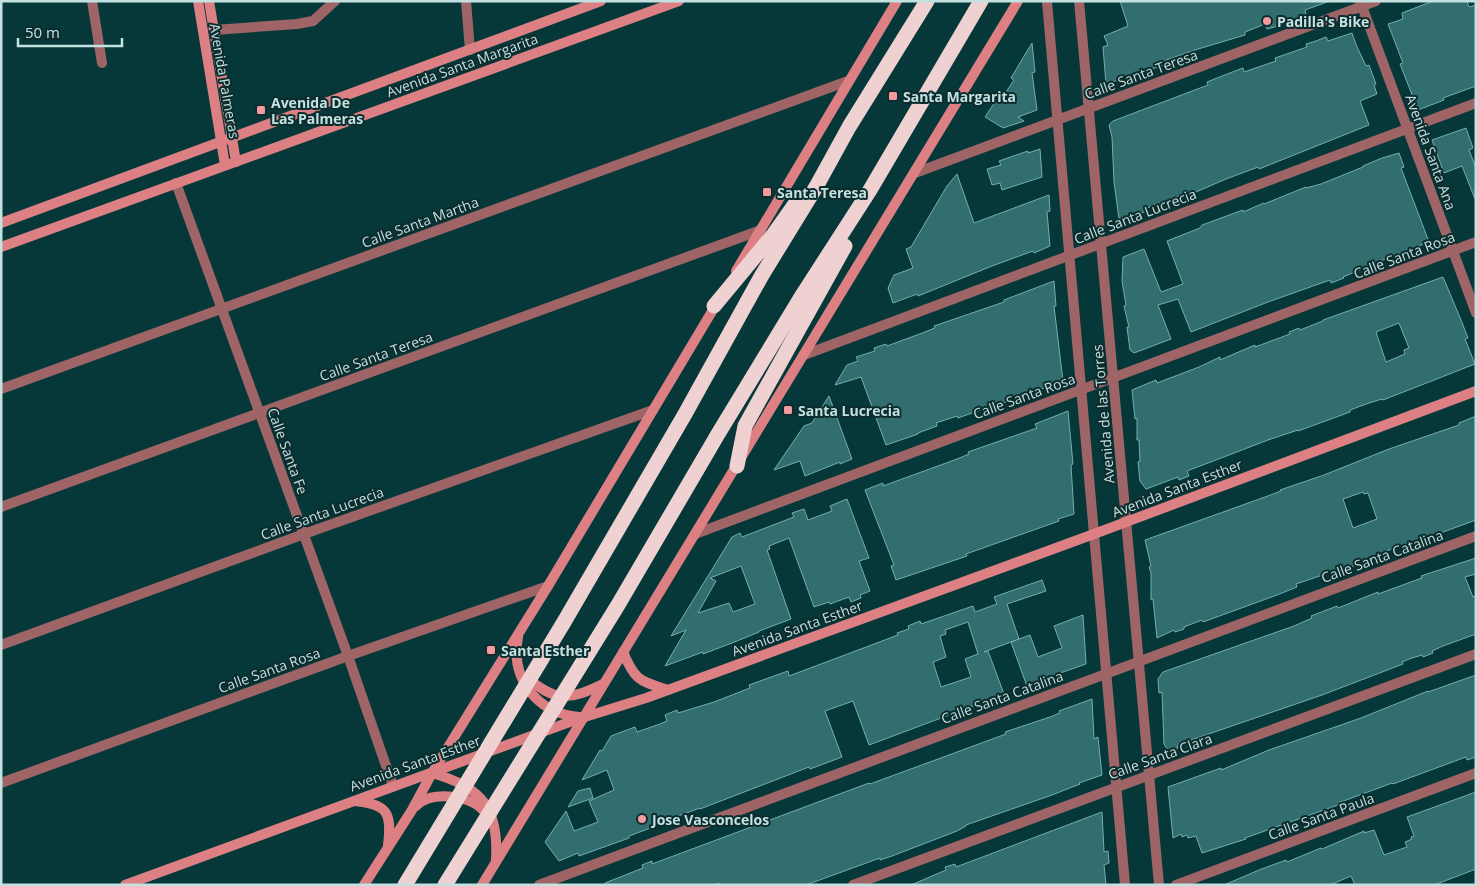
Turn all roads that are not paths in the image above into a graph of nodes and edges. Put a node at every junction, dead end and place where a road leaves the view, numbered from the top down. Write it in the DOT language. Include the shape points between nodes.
graph roads {
  1 [pos="92,1"];
  2 [pos="198,1"];
  3 [pos="209,1"];
  4 [pos="335,1"];
  5 [pos="466,1"];
  6 [pos="601,1"];
  7 [pos="679,1"];
  8 [pos="897,1"];
  9 [pos="927,1"];
  10 [pos="981,1"];
  11 [pos="1018,1"];
  12 [pos="1079,1"];
  13 [pos="1376,1"];
  14 [pos="1048,2"];
  15 [pos="1361,4"];
  16 [pos="214,30"];
  17 [pos="470,50"];
  18 [pos="102,63"];
  19 [pos="848,81"];
  20 [pos="1476,103"];
  21 [pos="1088,108"];
  22 [pos="1057,120"];
  23 [pos="848,127"];
  24 [pos="1407,129"];
  25 [pos="232,138"];
  26 [pos="221,142"];
  27 [pos="236,162"];
  28 [pos="225,165"];
  29 [pos="915,173"];
  30 [pos="176,183"];
  31 [pos="853,216"];
  32 [pos="1,222"];
  33 [pos="760,230"];
  34 [pos="1476,242"];
  35 [pos="1101,244"];
  36 [pos="1,247"];
  37 [pos="1452,251"];
  38 [pos="1069,255"];
  39 [pos="714,306"];
  40 [pos="222,308"];
  41 [pos="1476,313"];
  42 [pos="804,354"];
  43 [pos="1113,378"];
  44 [pos="1,389"];
  45 [pos="1082,390"];
  46 [pos="1476,391"];
  47 [pos="653,410"];
  48 [pos="260,413"];
  49 [pos="736,466"];
  50 [pos="1,507"];
  51 [pos="1126,522"];
  52 [pos="304,534"];
  53 [pos="695,534"];
  54 [pos="1094,534"];
  55 [pos="1476,536"];
  56 [pos="548,586"];
  57 [pos="519,633"];
  58 [pos="1,644"];
  59 [pos="623,652"];
  60 [pos="1476,654"];
  61 [pos="348,656"];
  62 [pos="1139,661"];
  63 [pos="520,672"];
  64 [pos="1107,673"];
  65 [pos="604,683"];
  66 [pos="668,690"];
  67 [pos="583,718"];
  68 [pos="1476,773"];
  69 [pos="432,774"];
  70 [pos="1149,775"];
  71 [pos="1,782"];
  72 [pos="393,786"];
  73 [pos="1117,787"];
  74 [pos="351,801"];
  75 [pos="412,810"];
  76 [pos="493,820"];
  77 [pos="388,849"];
  78 [pos="496,861"];
  79 [pos="125,885"];
  80 [pos="364,885"];
  81 [pos="405,885"];
  82 [pos="445,885"];
  83 [pos="482,885"];
  84 [pos="539,885"];
  85 [pos="853,885"];
  86 [pos="1125,885"];
  87 [pos="1159,885"];
  88 [pos="1176,885"];
  1 -- 18 [label="street"];
  2 -- 26 [label="main road, Avenida Palmeras"];
  3 -- 16 [label="main road, Avenida Palmeras"];
  4 -- 16 [label="street" via="313,21"];
  5 -- 17 [label="street"];
  6 -- 17 [label="main road, Avenida Santa Margarita"];
  7 -- 27 [label="main road, Avenida Santa Margarita"];
  8 -- 19 [label="main road"];
  9 -- 23 [label="highway"];
  10 -- 31 [label="highway"];
  11 -- 29 [label="main road"];
  12 -- 21 [label="street, Avenida de las Torres"];
  13 -- 15 [label="street, Calle Santa Teresa"];
  14 -- 22 [label="street, Avenida de las Torres"];
  15 -- 21 [label="street, Calle Santa Teresa"];
  15 -- 24 [label="street, Avenida Santa Ana"];
  16 -- 25 [label="main road, Avenida Palmeras"];
  17 -- 25 [label="main road, Avenida Santa Margarita"];
  19 -- 33 [label="main road"];
  19 -- 40 [label="street, Calle Santa Martha"];
  20 -- 24 [label="street, Calle Santa Lucrecia"];
  21 -- 22 [label="street, Calle Santa Teresa"];
  21 -- 35 [label="street, Avenida de las Torres"];
  22 -- 29 [label="street, Calle Santa Teresa"];
  22 -- 38 [label="street, Avenida de las Torres"];
  23 -- 39 [label="highway" via="773,235"];
  23 -- 81 [label="highway" via="564,622"];
  24 -- 35 [label="street, Calle Santa Lucrecia"];
  24 -- 37 [label="street, Avenida Santa Ana"];
  25 -- 26 [label="main road, Avenida Santa Margarita"];
  25 -- 27 [label="main road, Avenida Palmeras"];
  26 -- 28 [label="main road, Avenida Palmeras"];
  26 -- 32 [label="main road, Avenida Santa Margarita"];
  27 -- 28 [label="main road, Avenida Santa Margarita"];
  28 -- 30 [label="main road, Avenida Santa Margarita"];
  29 -- 42 [label="main road"];
  30 -- 36 [label="main road, Avenida Santa Margarita"];
  30 -- 40 [label="street, Calle Santa Fe"];
  31 -- 49 [label="highway" via="844,248 746,426"];
  31 -- 82 [label="highway"];
  33 -- 39 [label="main road"];
  33 -- 48 [label="street, Calle Santa Teresa"];
  34 -- 37 [label="street, Calle Santa Rosa"];
  35 -- 38 [label="street, Calle Santa Lucrecia"];
  35 -- 43 [label="street, Avenida de las Torres"];
  37 -- 41 [label="street, Avenida Santa Ana"];
  37 -- 43 [label="street, Calle Santa Rosa"];
  38 -- 42 [label="street, Calle Santa Lucrecia"];
  38 -- 45 [label="street, Avenida de las Torres"];
  39 -- 47 [label="main road"];
  40 -- 44 [label="street, Calle Santa Martha"];
  40 -- 48 [label="street, Calle Santa Fe"];
  42 -- 49 [label="main road"];
  43 -- 45 [label="street, Calle Santa Rosa"];
  43 -- 51 [label="street, Avenida de las Torres"];
  45 -- 53 [label="street, Calle Santa Rosa"];
  45 -- 54 [label="street, Avenida de las Torres"];
  46 -- 51 [label="main road, Avenida Santa Esther"];
  47 -- 52 [label="street, Calle Santa Lucrecia"];
  47 -- 56 [label="main road"];
  48 -- 50 [label="street, Calle Santa Teresa"];
  48 -- 52 [label="street, Calle Santa Fe"];
  49 -- 53 [label="main road"];
  51 -- 54 [label="main road, Avenida Santa Esther"];
  51 -- 62 [label="street, Avenida de las Torres"];
  52 -- 58 [label="street, Calle Santa Lucrecia"];
  52 -- 61 [label="street, Calle Santa Fe"];
  53 -- 59 [label="main road"];
  54 -- 64 [label="street, Avenida de las Torres"];
  54 -- 66 [label="main road, Avenida Santa Esther"];
  55 -- 62 [label="street, Calle Santa Catalina"];
  56 -- 57 [label="main road"];
  56 -- 61 [label="street, Calle Santa Rosa"];
  57 -- 63 [label="main road" via="516,655"];
  57 -- 69 [label="main road"];
  59 -- 65 [label="main road"];
  59 -- 66 [label="main road" via="631,670 642,682"];
  60 -- 70 [label="street, Calle Santa Clara"];
  61 -- 71 [label="street, Calle Santa Rosa"];
  61 -- 72 [label="street, Calle Santa Fe"];
  62 -- 64 [label="street, Calle Santa Catalina"];
  62 -- 70 [label="street, Avenida de las Torres"];
  63 -- 65 [label="main road" via="545,692 556,696 586,692"];
  63 -- 67 [label="main road" via="526,686 541,703 560,713"];
  64 -- 73 [label="street, Avenida de las Torres"];
  64 -- 84 [label="street, Calle Santa Catalina"];
  65 -- 67 [label="main road"];
  66 -- 67 [label="main road, Avenida Santa Esther"];
  67 -- 69 [label="main road, Avenida Santa Esther"];
  67 -- 78 [label="main road"];
  68 -- 88 [label="street, Calle Santa Paula"];
  69 -- 72 [label="main road, Avenida Santa Esther"];
  69 -- 75 [label="main road"];
  69 -- 76 [label="main road" via="455,780 473,790 487,806"];
  70 -- 73 [label="street, Calle Santa Clara"];
  70 -- 87 [label="street, Avenida de las Torres"];
  72 -- 74 [label="main road, Avenida Santa Esther"];
  73 -- 85 [label="street, Calle Santa Clara"];
  73 -- 86 [label="street, Avenida de las Torres"];
  74 -- 77 [label="main road" via="369,802 385,811 390,822"];
  74 -- 79 [label="main road, Avenida Santa Esther"];
  75 -- 76 [label="main road" via="421,800 452,797 475,803"];
  75 -- 77 [label="main road"];
  76 -- 78 [label="main road" via="497,837"];
  77 -- 80 [label="main road"];
  78 -- 83 [label="main road"];
}
